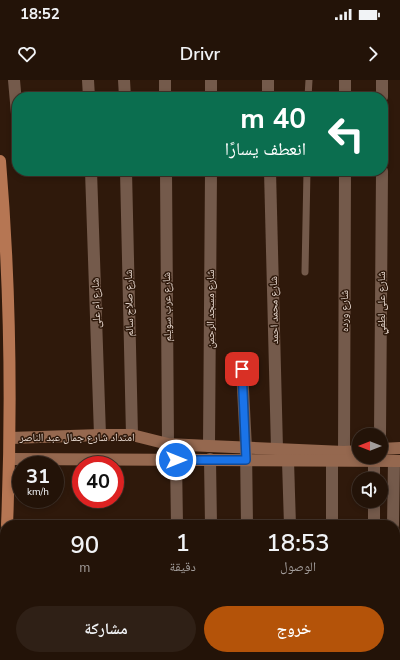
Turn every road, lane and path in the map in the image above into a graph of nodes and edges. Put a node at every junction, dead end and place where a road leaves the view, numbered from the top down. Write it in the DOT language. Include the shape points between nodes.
graph roads {
  1 [pos="14,80"];
  2 [pos="88,80"];
  3 [pos="124,80"];
  4 [pos="165,80"];
  5 [pos="211,80"];
  6 [pos="268,80"];
  7 [pos="309,80"];
  8 [pos="345,80"];
  9 [pos="382,80"];
  10 [pos="15,92"];
  11 [pos="89,92"];
  12 [pos="125,92"];
  13 [pos="165,92"];
  14 [pos="211,92"];
  15 [pos="268,92"];
  16 [pos="308,92"];
  17 [pos="345,92"];
  18 [pos="382,92"];
  19 [pos="0,161"];
  20 [pos="91,176"];
  21 [pos="126,176"];
  22 [pos="166,176"];
  23 [pos="211,176"];
  24 [pos="270,176"];
  25 [pos="307,176"];
  26 [pos="345,176"];
  27 [pos="382,176"];
  28 [pos="305,272"];
  29 [pos="242,369"];
  30 [pos="380,428"];
  31 [pos="100,435"];
  32 [pos="132,435"];
  33 [pos="10,438"];
  34 [pos="168,444"];
  35 [pos="209,446"];
  36 [pos="388,448"];
  37 [pos="400,448"];
  38 [pos="277,449"];
  39 [pos="352,451"];
  40 [pos="344,452"];
  41 [pos="246,454"];
  42 [pos="10,459"];
  43 [pos="176,460"];
  44 [pos="210,460"];
  45 [pos="288,461"];
  46 [pos="332,461"];
  47 [pos="352,461"];
  48 [pos="397,461"];
  49 [pos="374,508"];
  50 [pos="7,520"];
  51 [pos="177,520"];
  52 [pos="211,520"];
  53 [pos="247,520"];
  54 [pos="290,520"];
  55 [pos="332,520"];
  56 [pos="374,520"];
  57 [pos="393,520"];
  1 -- 10 [label="street"];
  2 -- 11 [label="street"];
  3 -- 12 [label="street"];
  4 -- 13 [label="street"];
  5 -- 14 [label="street"];
  6 -- 15 [label="street"];
  7 -- 16 [label="lane"];
  8 -- 17 [label="street"];
  9 -- 18 [label="street"];
  19 -- 33 [label="main road" via="8,294"];
  20 -- 31 [label="street, شارع ام على"];
  21 -- 32 [label="street, شارع صلاح سالم"];
  22 -- 34 [label="street, شارع عرب سويلم"];
  23 -- 35 [label="street, شارع مسجد الرحمن"];
  24 -- 38 [label="street, شارع محمد احمد"];
  25 -- 28 [label="lane"];
  26 -- 40 [label="street, شارع ورده"];
  27 -- 30 [label="street, شارع على لطفي"];
  29 -- 41 [label="street"];
  31 -- 32 [label="street, امتداد شارع جمال عبد الناصر"];
  31 -- 33 [label="street, امتداد شارع جمال عبد الناصر"];
  32 -- 34 [label="street, امتداد شارع جمال عبد الناصر"];
  33 -- 42 [label="main road"];
  34 -- 35 [label="street, امتداد شارع جمال عبد الناصر"];
  35 -- 41 [label="street, امتداد شارع جمال عبد الناصر"];
  36 -- 37 [label="street"];
  38 -- 40 [label="street, امتداد شارع جمال عبد الناصر"];
  38 -- 41 [label="street, امتداد شارع جمال عبد الناصر"];
  39 -- 40 [label="street, امتداد شارع جمال عبد الناصر"];
  41 -- 44 [label="street, امتداد شارع جمال عبد الناصر"];
  41 -- 45 [label="street, امتداد شارع جمال عبد الناصر"];
  41 -- 53 [label="street"];
  42 -- 43 [label="street, امتداد شارع جمال عبد الناصر"];
  42 -- 50 [label="main road"];
  43 -- 44 [label="street, امتداد شارع جمال عبد الناصر"];
  43 -- 51 [label="street"];
  44 -- 52 [label="street"];
  45 -- 46 [label="street, امتداد شارع جمال عبد الناصر"];
  45 -- 54 [label="street"];
  46 -- 47 [label="street, امتداد شارع جمال عبد الناصر"];
  46 -- 55 [label="street"];
  48 -- 57 [label="street"];
  49 -- 56 [label="street"];
}
